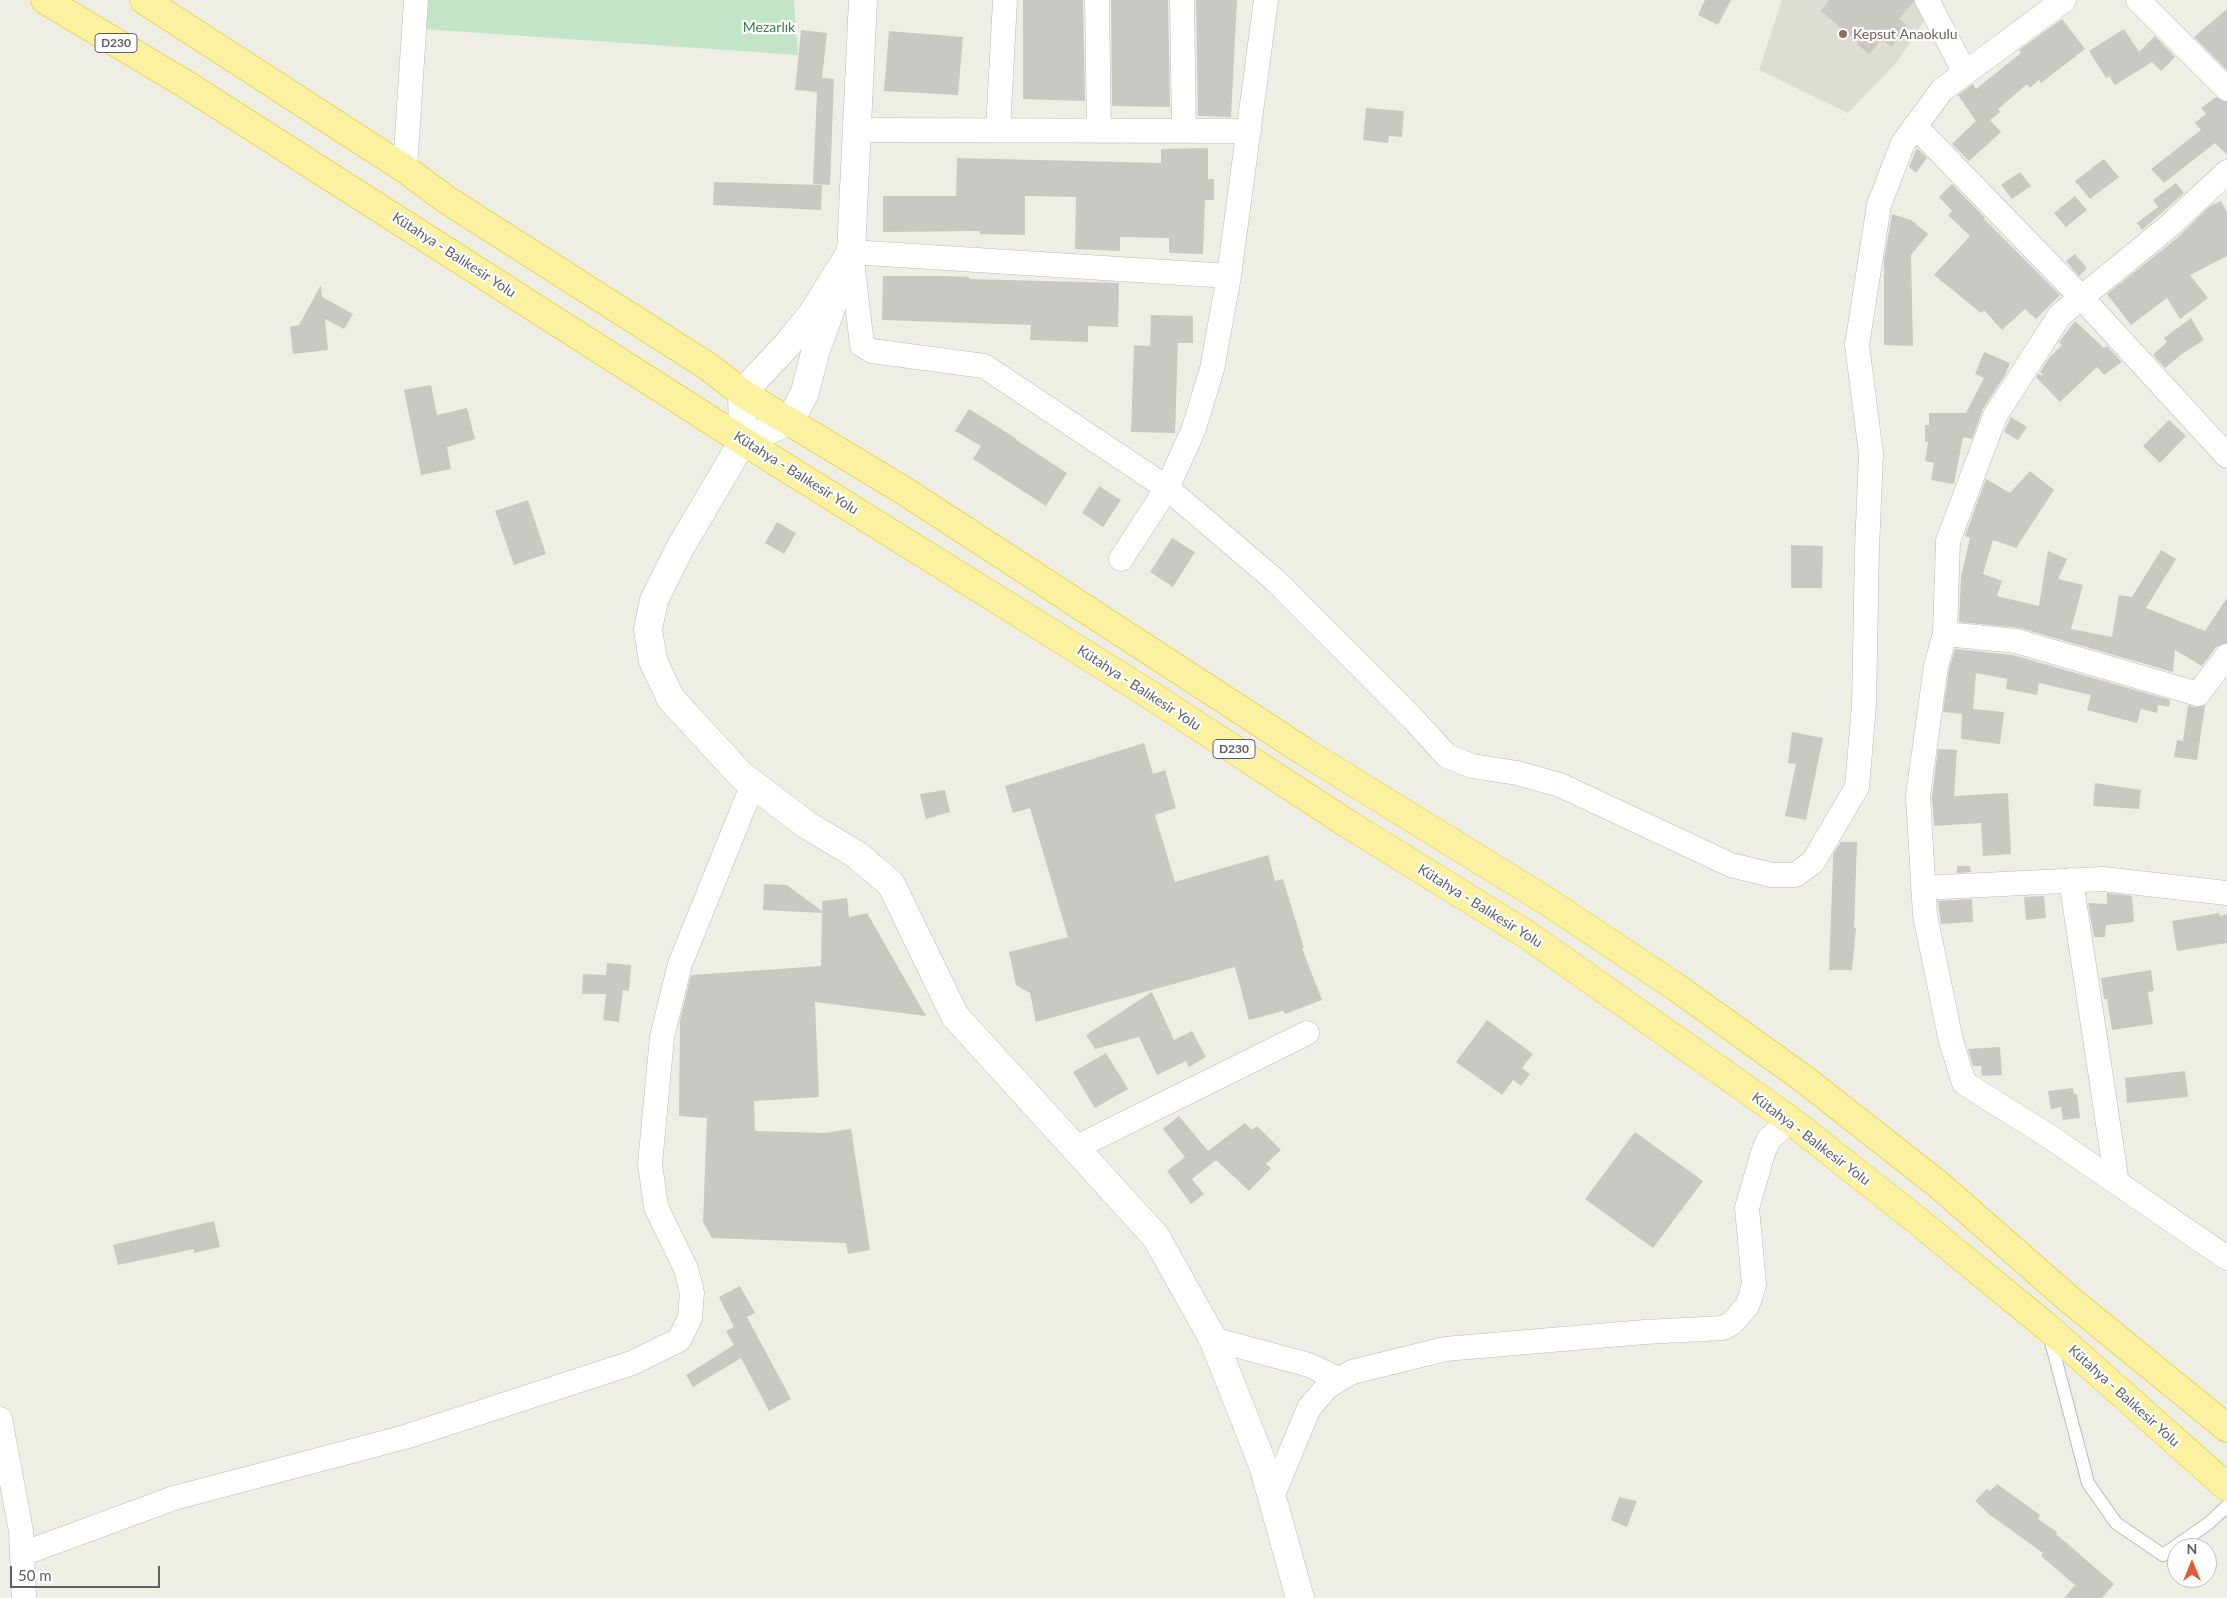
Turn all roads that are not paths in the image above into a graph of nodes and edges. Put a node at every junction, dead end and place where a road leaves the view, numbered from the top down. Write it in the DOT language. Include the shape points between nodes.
graph roads {
  1 [pos="45,0"];
  2 [pos="144,0"];
  3 [pos="416,0"];
  4 [pos="863,0"];
  5 [pos="1005,0"];
  6 [pos="1097,0"];
  7 [pos="1182,0"];
  8 [pos="1266,0"];
  9 [pos="1927,0"];
  10 [pos="2064,0"];
  11 [pos="2138,0"];
  12 [pos="1965,73"];
  13 [pos="2227,90"];
  14 [pos="1915,126"];
  15 [pos="857,130"];
  16 [pos="998,130"];
  17 [pos="1099,131"];
  18 [pos="1184,131"];
  19 [pos="1248,131"];
  20 [pos="405,169"];
  21 [pos="2227,172"];
  22 [pos="852,252"];
  23 [pos="1230,276"];
  24 [pos="2081,297"];
  25 [pos="742,393"];
  26 [pos="790,421"];
  27 [pos="743,441"];
  28 [pos="2227,456"];
  29 [pos="1167,488"];
  30 [pos="1122,559"];
  31 [pos="1945,634"];
  32 [pos="2227,656"];
  33 [pos="753,784"];
  34 [pos="2071,880"];
  35 [pos="1923,888"];
  36 [pos="2227,893"];
  37 [pos="1307,1033"];
  38 [pos="1790,1120"];
  39 [pos="1075,1148"];
  40 [pos="2117,1183"];
  41 [pos="2227,1258"];
  42 [pos="2047,1327"];
  43 [pos="1213,1338"];
  44 [pos="1339,1378"];
  45 [pos="0,1419"];
  46 [pos="2227,1428"];
  47 [pos="2227,1487"];
  48 [pos="1272,1497"];
  49 [pos="2227,1506"];
  50 [pos="22,1554"];
  51 [pos="24,1598"];
  52 [pos="1300,1598"];
  1 -- 27 [label="highway, Kütahya - Balıkesir Yolu / D230" via="196,90"];
  2 -- 20 [label="highway, D230"];
  3 -- 20 [label="street"];
  4 -- 15 [label="street"];
  5 -- 16 [label="street"];
  6 -- 17 [label="street"];
  7 -- 18 [label="street"];
  8 -- 19 [label="street"];
  9 -- 12 [label="street"];
  10 -- 12 [label="street"];
  11 -- 13 [label="street"];
  12 -- 14 [label="street" via="1942,90"];
  14 -- 24 [label="street"];
  14 -- 29 [label="street" via="1903,143 1879,205 1857,345 1871,454 1864,705 1857,787 1813,862 1794,875 1772,875 1731,865 1560,785 1517,773 1472,766 1447,756 1277,582"];
  15 -- 16 [label="street"];
  15 -- 22 [label="street"];
  16 -- 17 [label="street"];
  17 -- 18 [label="street"];
  18 -- 19 [label="street"];
  19 -- 23 [label="street"];
  20 -- 25 [label="highway, D230" via="447,200 710,367"];
  21 -- 24 [label="street" via="2168,227"];
  22 -- 23 [label="street"];
  22 -- 25 [label="street" via="812,314"];
  22 -- 26 [label="street" via="815,353 805,392"];
  22 -- 29 [label="street" via="862,345 872,351 984,366"];
  23 -- 29 [label="street" via="1209,378 1193,431"];
  24 -- 28 [label="street"];
  24 -- 31 [label="street" via="2060,315 1995,416 1948,541"];
  25 -- 26 [label="highway, D230"];
  25 -- 27 [label="street"];
  26 -- 27 [label="street"];
  26 -- 46 [label="highway, D230" via="906,492 1306,752 1545,900 1676,987 1804,1079 1939,1185 2070,1300"];
  27 -- 33 [label="street" via="680,548 654,600 648,628 652,661 671,699"];
  27 -- 38 [label="highway, Kütahya - Balıkesir Yolu / D230" via="1141,688 1348,824 1526,934"];
  29 -- 30 [label="street"];
  31 -- 32 [label="street" via="2016,641 2198,694"];
  31 -- 35 [label="street" via="1936,666 1918,796"];
  33 -- 39 [label="street" via="807,825 857,855 891,884 955,1016"];
  33 -- 50 [label="street" via="680,964 662,1037 650,1164 656,1207 686,1269 691,1287 690,1318 679,1340 632,1363 406,1437 174,1498"];
  34 -- 35 [label="street"];
  34 -- 36 [label="street" via="2103,879"];
  34 -- 40 [label="street"];
  35 -- 40 [label="street" via="1927,924 1951,1041 1964,1083"];
  37 -- 39 [label="street"];
  38 -- 42 [label="highway, Kütahya - Balıkesir Yolu / D230"];
  38 -- 44 [label="street" via="1768,1140 1747,1208 1754,1284 1747,1306 1732,1323 1723,1328 1445,1349 1366,1367"];
  39 -- 43 [label="street" via="1156,1237"];
  40 -- 41 [label="street"];
  42 -- 47 [label="highway, Kütahya - Balıkesir Yolu / D230"];
  42 -- 49 [label="lane" via="2088,1482 2116,1523 2164,1555"];
  43 -- 44 [label="street" via="1309,1364"];
  43 -- 48 [label="street" via="1264,1465"];
  44 -- 48 [label="street" via="1317,1396 1309,1408"];
  45 -- 50 [label="street" via="21,1531"];
  48 -- 52 [label="street"];
  50 -- 51 [label="street"];
}
